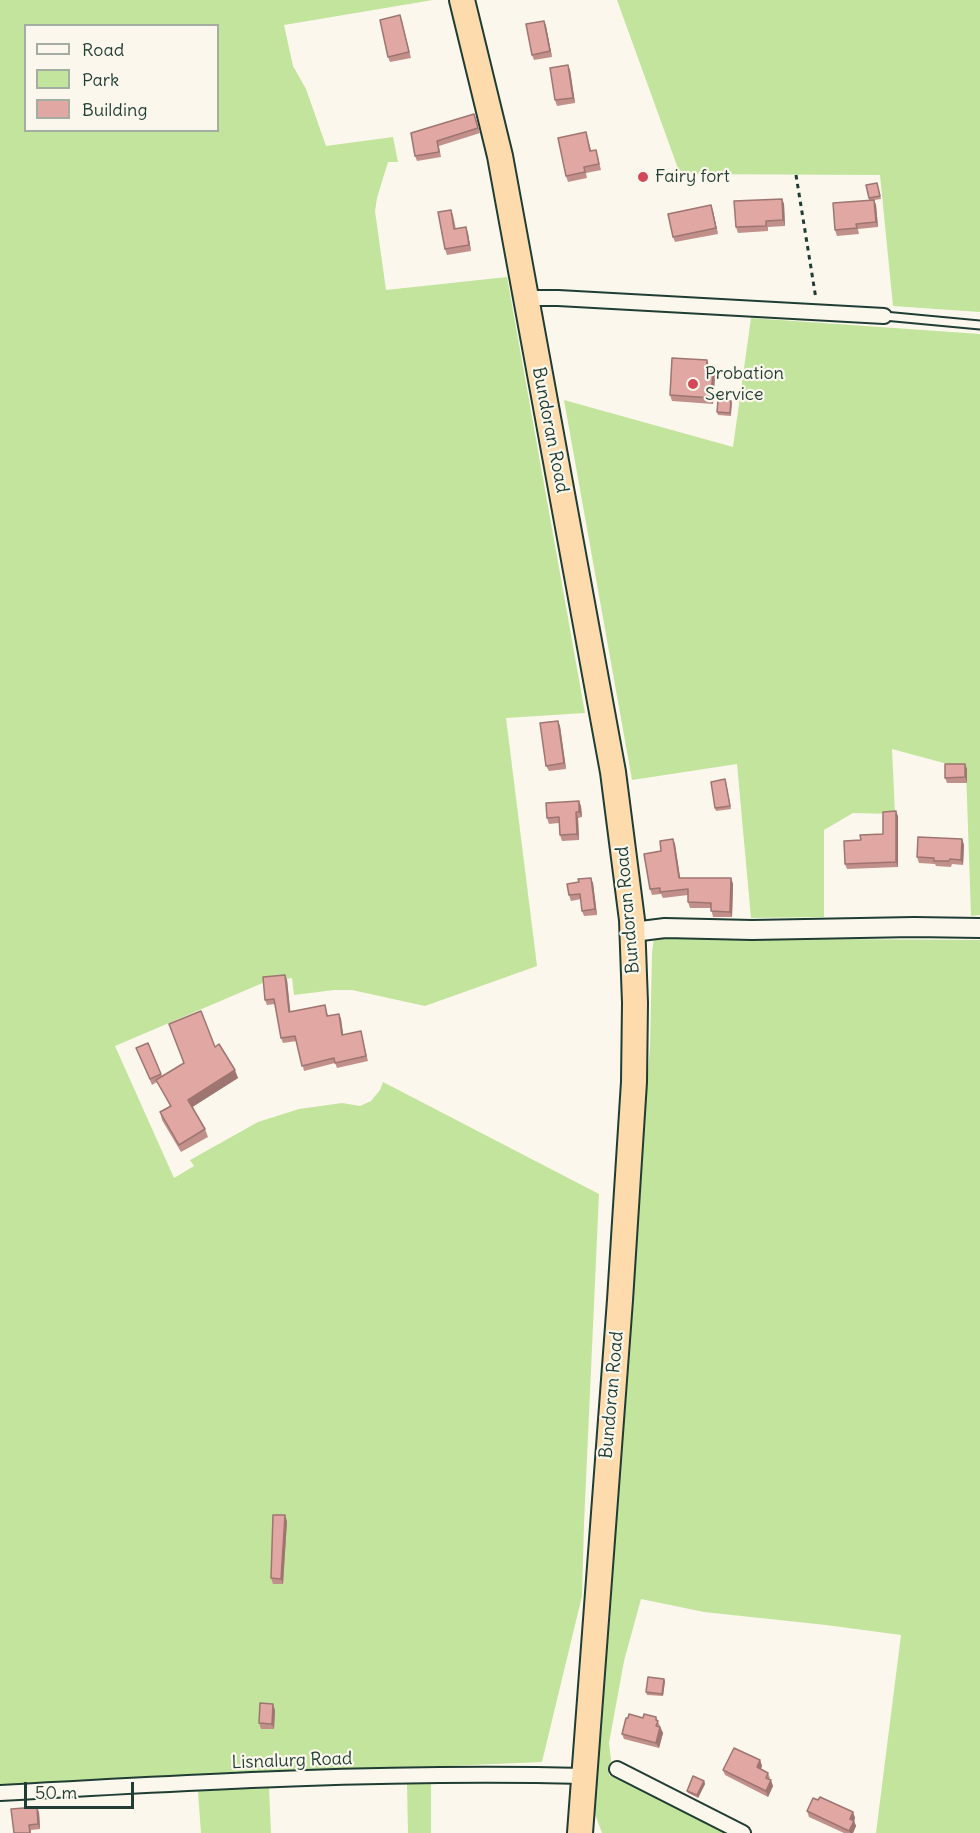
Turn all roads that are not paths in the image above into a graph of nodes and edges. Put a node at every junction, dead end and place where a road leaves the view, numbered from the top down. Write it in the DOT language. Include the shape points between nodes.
graph roads {
  1 [pos="462,0"];
  2 [pos="526,298"];
  3 [pos="884,316"];
  4 [pos="980,325"];
  5 [pos="980,928"];
  6 [pos="633,932"];
  7 [pos="617,1769"];
  8 [pos="585,1776"];
  9 [pos="0,1793"];
  10 [pos="580,1833"];
  11 [pos="743,1833"];
  1 -- 2 [label="highway, Bundoran Road" via="500,156"];
  2 -- 3 [label="street"];
  2 -- 6 [label="highway, Bundoran Road" via="613,772"];
  3 -- 4 [label="lane"];
  5 -- 6 [label="street" via="665,928"];
  6 -- 8 [label="highway, Bundoran Road" via="634,1082"];
  7 -- 11 [label="street"];
  8 -- 9 [label="street, Lisnalurg Road" via="382,1776"];
  8 -- 10 [label="highway, Bundoran Road"];
}
